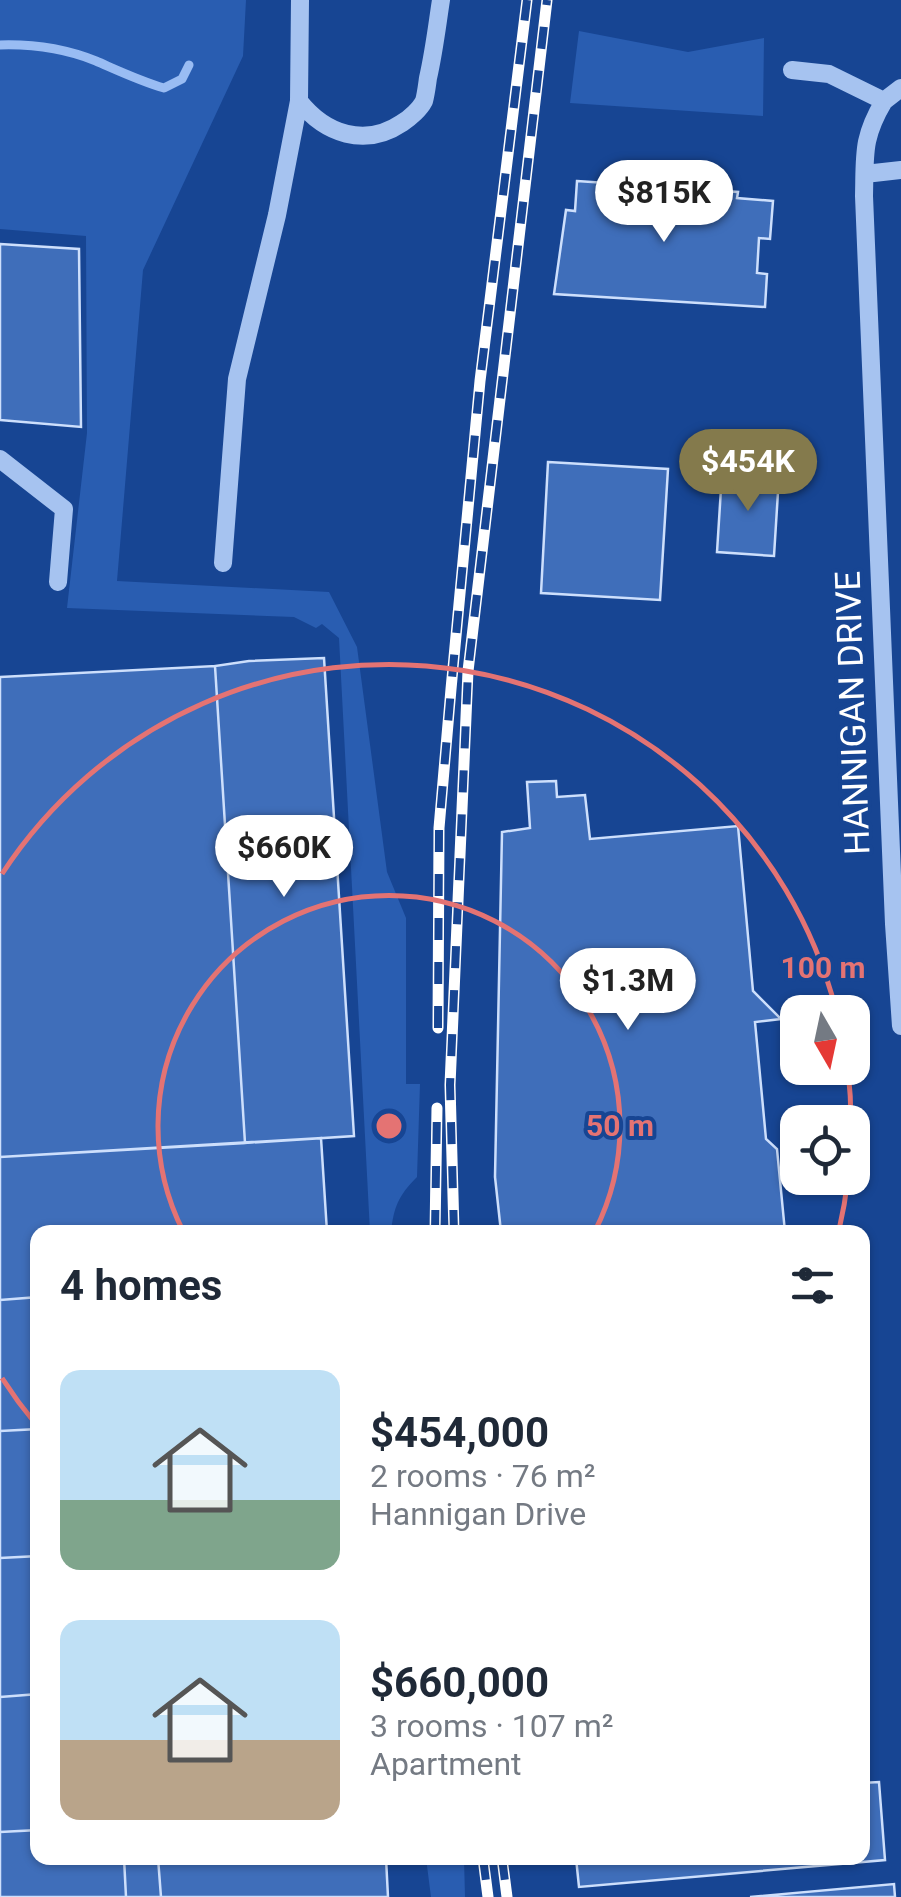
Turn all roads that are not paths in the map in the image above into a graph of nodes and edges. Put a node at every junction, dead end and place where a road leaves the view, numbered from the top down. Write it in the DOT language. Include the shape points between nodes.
graph roads {
  1 [pos="300,0"];
  2 [pos="440,0"];
  3 [pos="792,70"];
  4 [pos="901,88"];
  5 [pos="300,100"];
  6 [pos="884,102"];
  7 [pos="901,170"];
  8 [pos="865,174"];
  9 [pos="0,460"];
  10 [pos="223,563"];
  11 [pos="58,582"];
  12 [pos="901,1026"];
  1 -- 5 [label="street"];
  2 -- 5 [label="street" via="423,103 407,120 358,138 334,130"];
  3 -- 6 [label="street" via="829,74"];
  4 -- 6 [label="street"];
  5 -- 10 [label="street" via="237,380"];
  6 -- 8 [label="street, HANNIGAN DRIVE" via="866,136"];
  7 -- 8 [label="street"];
  8 -- 12 [label="street, HANNIGAN DRIVE"];
  9 -- 11 [label="street" via="64,508"];
}
